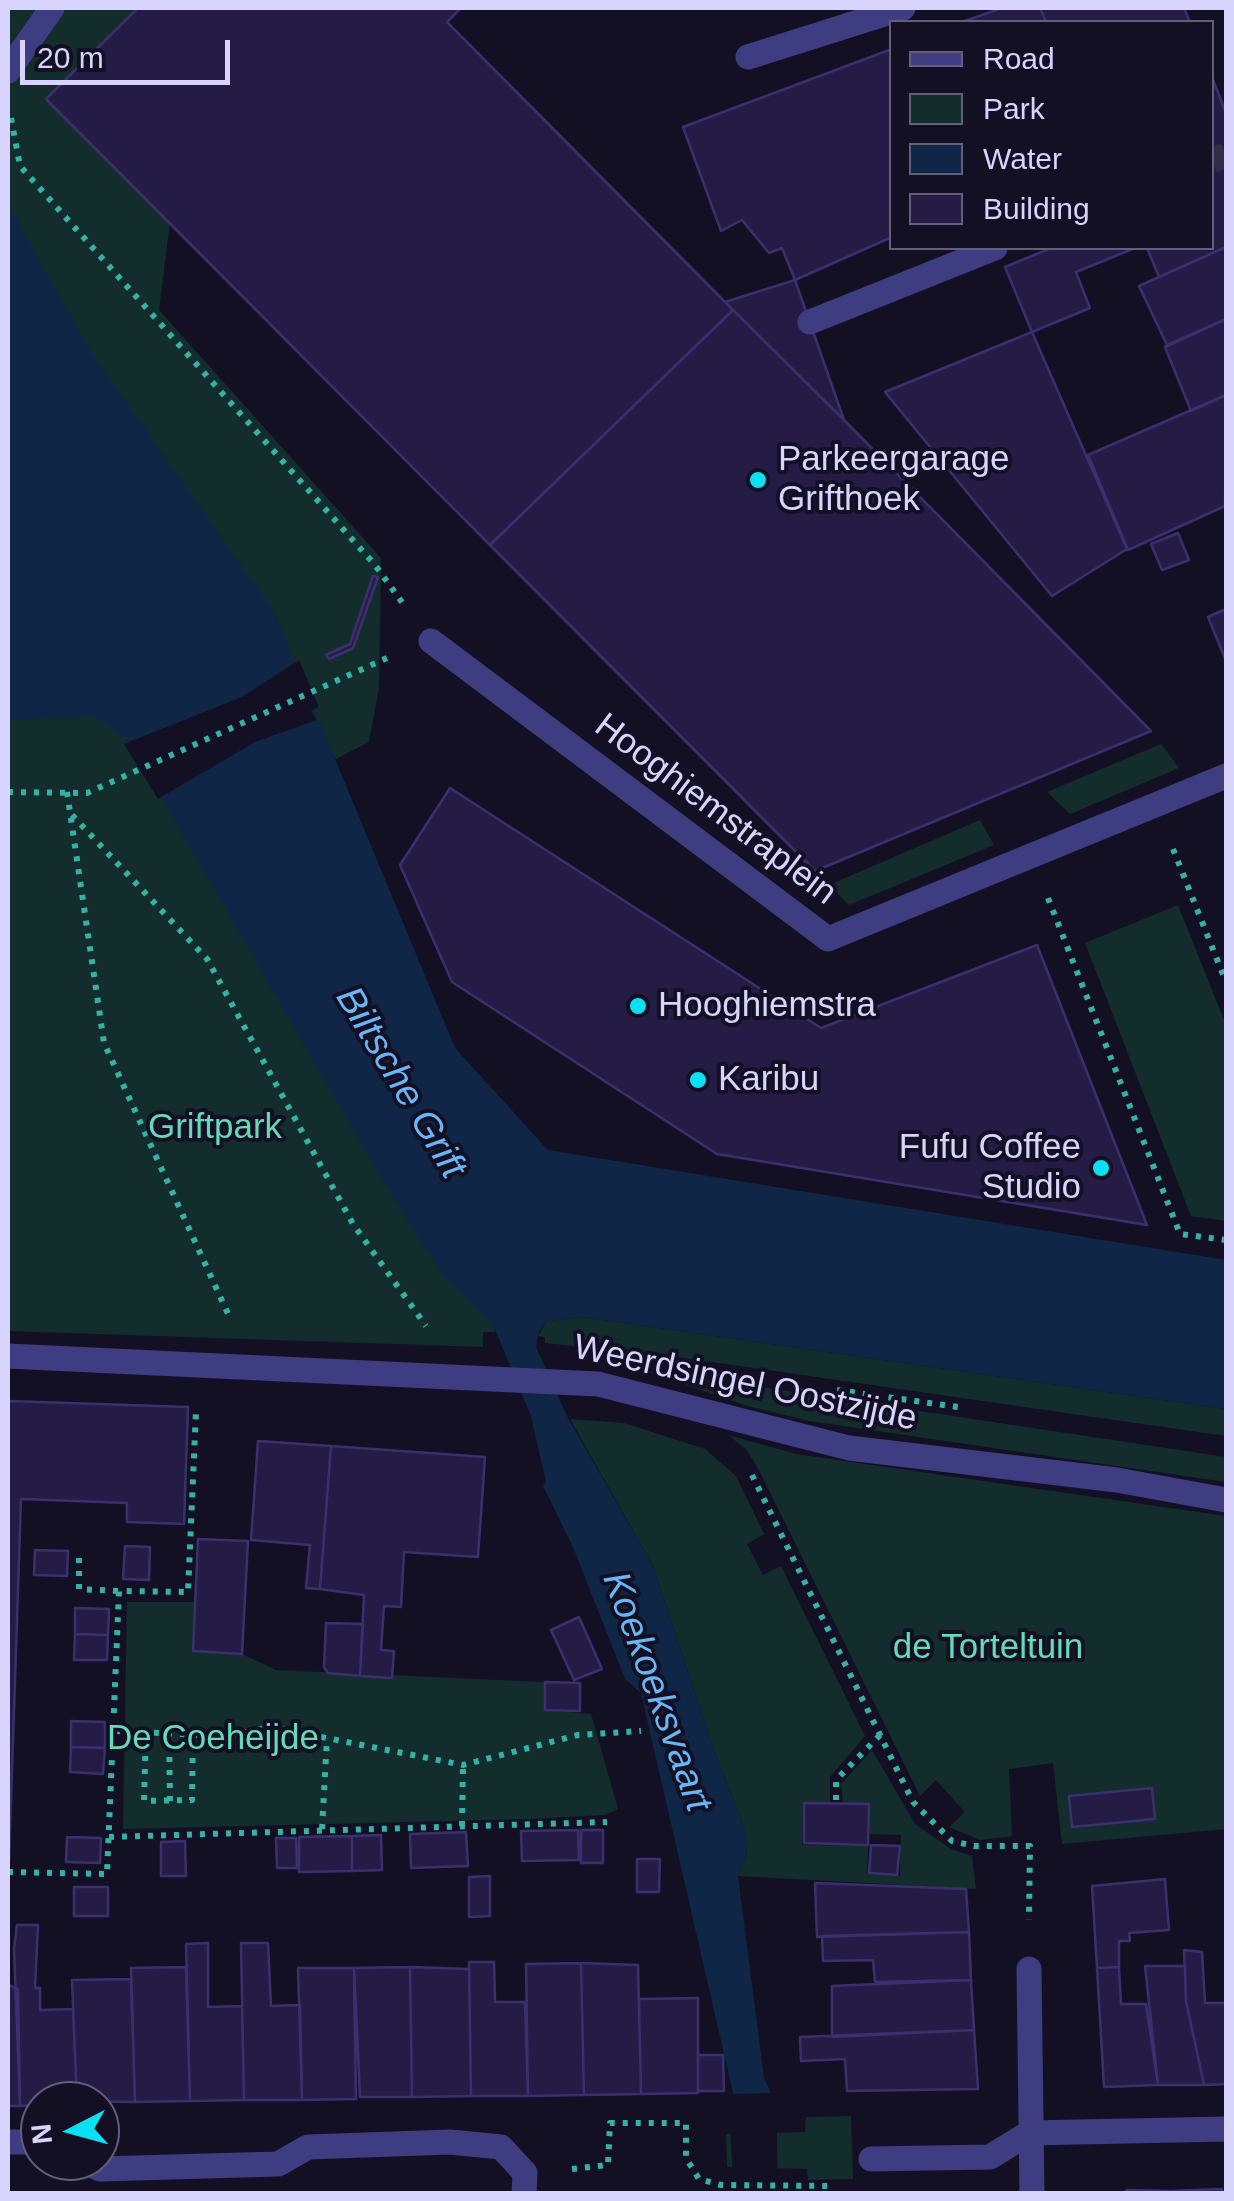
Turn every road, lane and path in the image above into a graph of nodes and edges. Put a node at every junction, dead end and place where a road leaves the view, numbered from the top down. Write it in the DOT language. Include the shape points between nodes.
graph roads {
  1 [pos="52,8"];
  2 [pos="903,8"];
  3 [pos="748,57"];
  4 [pos="8,71"];
  5 [pos="8,102"];
  6 [pos="991,250"];
  7 [pos="810,322"];
  8 [pos="431,641"];
  9 [pos="360,668"];
  10 [pos="1226,776"];
  11 [pos="8,792"];
  12 [pos="67,792"];
  13 [pos="1155,805"];
  14 [pos="72,814"];
  15 [pos="1031,856"];
  16 [pos="1226,982"];
  17 [pos="1226,1240"];
  18 [pos="8,1356"];
  19 [pos="247,1366"];
  20 [pos="462,1376"];
  21 [pos="826,1388"];
  22 [pos="977,1409"];
  23 [pos="194,1436"];
  24 [pos="747,1465"];
  25 [pos="1226,1500"];
  26 [pos="79,1558"];
  27 [pos="118,1591"];
  28 [pos="146,1730"];
  29 [pos="114,1731"];
  30 [pos="170,1731"];
  31 [pos="642,1731"];
  32 [pos="193,1732"];
  33 [pos="880,1735"];
  34 [pos="327,1738"];
  35 [pos="463,1765"];
  36 [pos="836,1800"];
  37 [pos="170,1802"];
  38 [pos="606,1822"];
  39 [pos="462,1826"];
  40 [pos="322,1829"];
  41 [pos="109,1837"];
  42 [pos="8,1872"];
  43 [pos="1028,1969"];
  44 [pos="1226,2129"];
  45 [pos="1030,2133"];
  46 [pos="871,2158"];
  47 [pos="120,2168"];
  48 [pos="525,2183"];
  49 [pos="785,2186"];
  50 [pos="1032,2194"];
  1 -- 4 [label="street"];
  2 -- 3 [label="street"];
  5 -- 8 [label="path" via="20,166 375,565"];
  6 -- 7 [label="street"];
  8 -- 15 [label="street, Hooghiemstraplein" via="828,939"];
  9 -- 12 [label="path" via="87,794"];
  10 -- 13 [label="street, Hooghiemstraplein"];
  11 -- 12 [label="path"];
  12 -- 14 [label="path"];
  13 -- 15 [label="street, Hooghiemstraplein"];
  13 -- 16 [label="path"];
  14 -- 19 [label="path" via="104,1043"];
  14 -- 20 [label="path" via="208,958 353,1224"];
  15 -- 17 [label="path" via="1180,1234"];
  18 -- 19 [label="street, Weerdsingel Oostzijde"];
  19 -- 20 [label="street, Weerdsingel Oostzijde"];
  20 -- 25 [label="street, Weerdsingel Oostzijde" via="598,1384 849,1448"];
  21 -- 22 [label="path"];
  23 -- 27 [label="path" via="188,1592"];
  24 -- 33 [label="path"];
  26 -- 27 [label="path" via="79,1589"];
  27 -- 29 [label="path"];
  28 -- 29 [label="path"];
  28 -- 30 [label="path"];
  28 -- 37 [label="path" via="144,1801"];
  29 -- 41 [label="path"];
  30 -- 32 [label="path"];
  30 -- 37 [label="path"];
  31 -- 35 [label="path" via="578,1736"];
  32 -- 34 [label="path" via="227,1736 271,1728"];
  32 -- 37 [label="path" via="192,1800"];
  33 -- 36 [label="path" via="836,1780"];
  33 -- 43 [label="path" via="913,1802 952,1841 1030,1846"];
  34 -- 35 [label="path"];
  34 -- 40 [label="path"];
  35 -- 39 [label="path"];
  38 -- 39 [label="path"];
  39 -- 40 [label="path"];
  40 -- 41 [label="path"];
  41 -- 42 [label="path" via="108,1874"];
  43 -- 45 [label="street"];
  44 -- 45 [label="street"];
  45 -- 46 [label="street" via="990,2157"];
  45 -- 50 [label="street"];
  47 -- 48 [label="street" via="278,2164 308,2146 450,2142 500,2147"];
  48 -- 49 [label="path" via="608,2166 610,2123 686,2123 686,2158 699,2179"];
}
